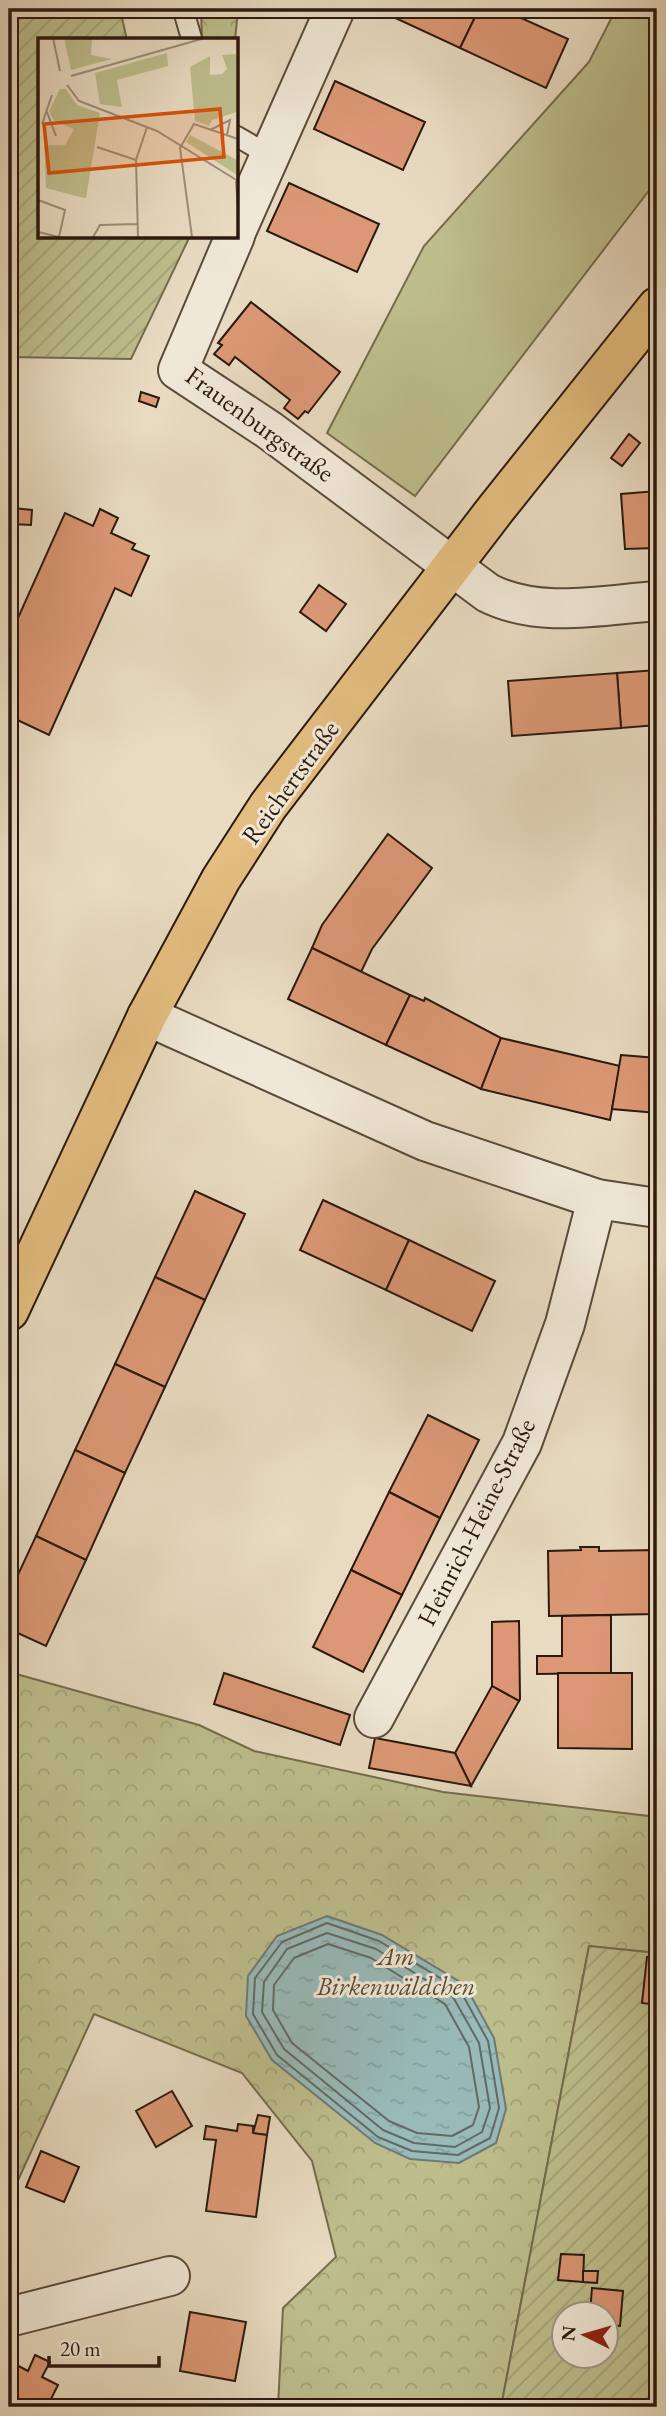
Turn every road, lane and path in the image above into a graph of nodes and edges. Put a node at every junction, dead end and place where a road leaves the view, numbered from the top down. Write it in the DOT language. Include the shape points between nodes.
graph roads {
  1 [pos="183,9"];
  2 [pos="335,9"];
  3 [pos="191,38"];
  4 [pos="238,137"];
  5 [pos="269,155"];
  6 [pos="238,227"];
  7 [pos="233,238"];
  8 [pos="657,307"];
  9 [pos="451,567"];
  10 [pos="657,601"];
  11 [pos="146,1016"];
  12 [pos="597,1199"];
  13 [pos="657,1208"];
  14 [pos="9,1311"];
  15 [pos="374,1718"];
  16 [pos="170,2276"];
  17 [pos="9,2317"];
  1 -- 3 [label="lane"];
  2 -- 5 [label="street, Frauenburgstraße"];
  4 -- 5 [label="lane"];
  5 -- 6 [label="street, Frauenburgstraße"];
  7 -- 9 [label="street, Frauenburgstraße" via="178,370 269,430"];
  8 -- 9 [label="main road, Reichertstraße"];
  9 -- 10 [label="street" via="510,605 542,609"];
  9 -- 11 [label="main road, Reichertstraße" via="268,806 221,879"];
  11 -- 12 [label="street" via="425,1141"];
  11 -- 14 [label="main road, Reichertstraße"];
  12 -- 13 [label="street"];
  12 -- 15 [label="street, Heinrich-Heine-Straße" via="565,1324 522,1443"];
  16 -- 17 [label="street"];
}
